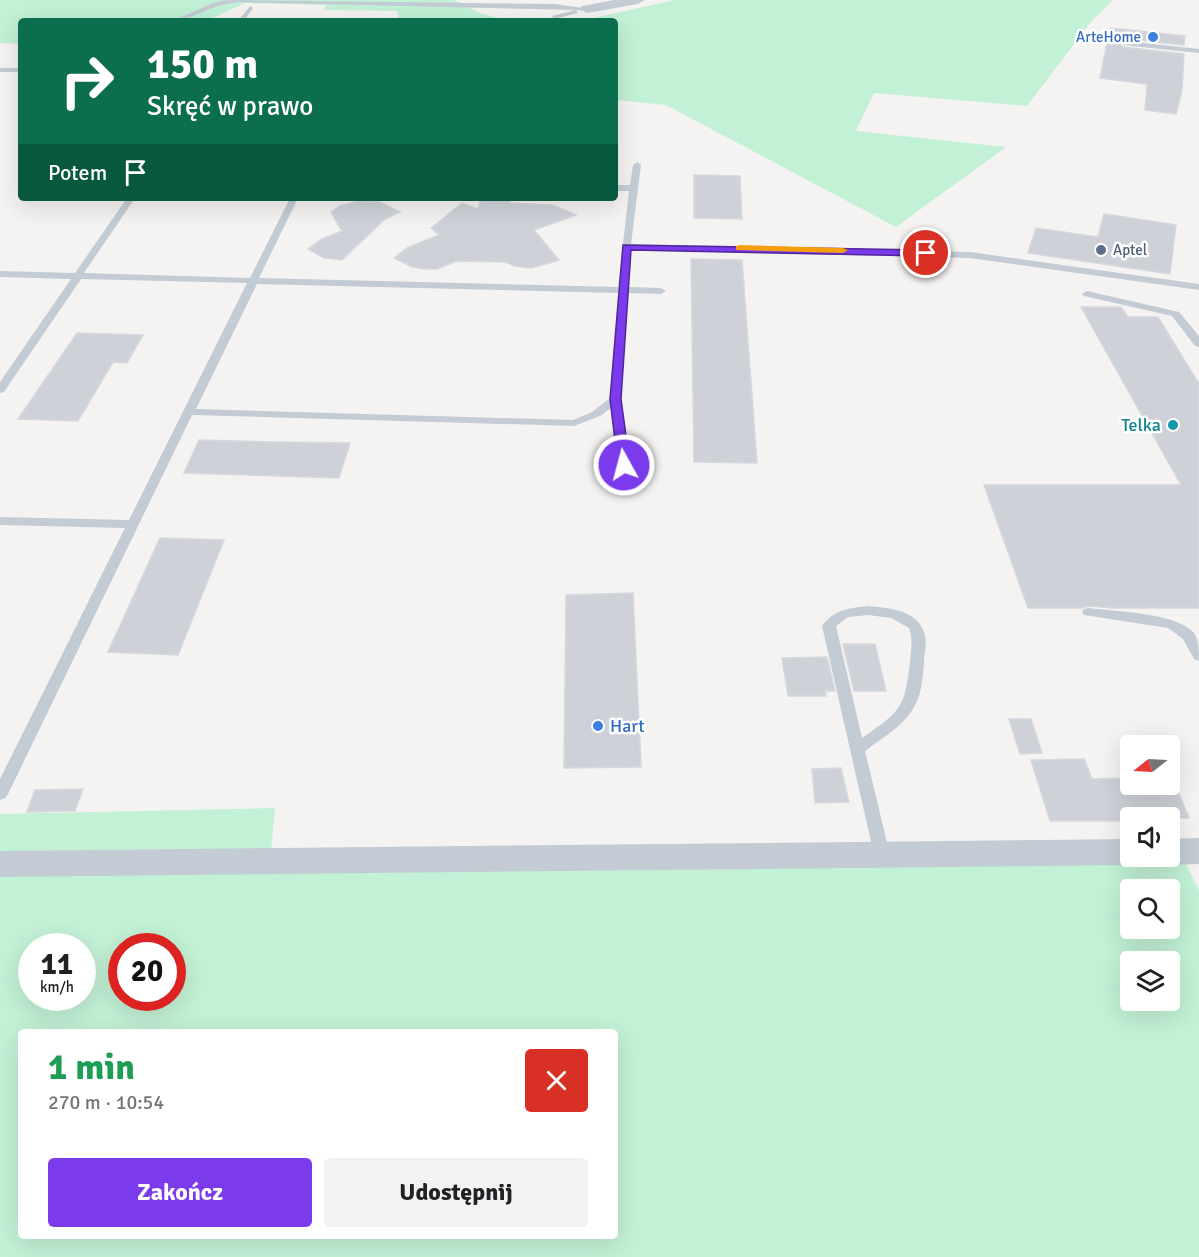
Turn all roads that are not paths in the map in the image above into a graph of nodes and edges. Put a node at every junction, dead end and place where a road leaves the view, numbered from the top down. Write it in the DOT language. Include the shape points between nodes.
graph roads {
  1 [pos="638,0"];
  2 [pos="250,9"];
  3 [pos="587,9"];
  4 [pos="554,17"];
  5 [pos="183,18"];
  6 [pos="243,18"];
  7 [pos="1125,43"];
  8 [pos="1199,51"];
  9 [pos="18,70"];
  10 [pos="2,71"];
  11 [pos="638,165"];
  12 [pos="618,188"];
  13 [pos="634,188"];
  14 [pos="129,201"];
  15 [pos="292,201"];
  16 [pos="626,247"];
  17 [pos="0,274"];
  18 [pos="78,276"];
  19 [pos="253,280"];
  20 [pos="1199,287"];
  21 [pos="622,289"];
  22 [pos="661,291"];
  23 [pos="1087,294"];
  24 [pos="1195,332"];
  25 [pos="1199,344"];
  26 [pos="0,390"];
  27 [pos="615,399"];
  28 [pos="187,412"];
  29 [pos="624,465"];
  30 [pos="0,521"];
  31 [pos="134,524"];
  32 [pos="1089,612"];
  33 [pos="1199,656"];
  34 [pos="858,749"];
  35 [pos="0,794"];
  36 [pos="1199,851"];
  37 [pos="1120,852"];
  38 [pos="1180,852"];
  39 [pos="882,855"];
  40 [pos="0,864"];
  1 -- 3 [label="street"];
  2 -- 6 [label="lane"];
  3 -- 4 [label="lane"];
  3 -- 5 [label="lane" via="238,0 215,4"];
  7 -- 8 [label="lane"];
  9 -- 10 [label="lane"];
  11 -- 13 [label="lane"];
  12 -- 13 [label="lane"];
  13 -- 16 [label="lane"];
  14 -- 18 [label="lane"];
  15 -- 19 [label="lane"];
  16 -- 20 [label="lane" via="970,255"];
  16 -- 21 [label="lane"];
  17 -- 18 [label="lane"];
  18 -- 19 [label="lane"];
  18 -- 26 [label="lane"];
  19 -- 21 [label="lane"];
  19 -- 28 [label="lane"];
  21 -- 22 [label="lane"];
  21 -- 27 [label="lane"];
  23 -- 24 [label="lane" via="1175,314"];
  24 -- 25 [label="lane"];
  27 -- 28 [label="lane" via="596,414 574,423"];
  27 -- 29 [label="lane"];
  28 -- 31 [label="lane"];
  30 -- 31 [label="lane"];
  31 -- 35 [label="lane"];
  32 -- 33 [label="lane" via="1172,624 1189,636"];
  34 -- 34 [label="lane" via="829,626 831,619 863,611 905,617 914,625 919,639 914,693 902,714"];
  34 -- 39 [label="lane"];
  36 -- 38 [label="street"];
  37 -- 39 [label="street"];
  39 -- 40 [label="street"];
}
